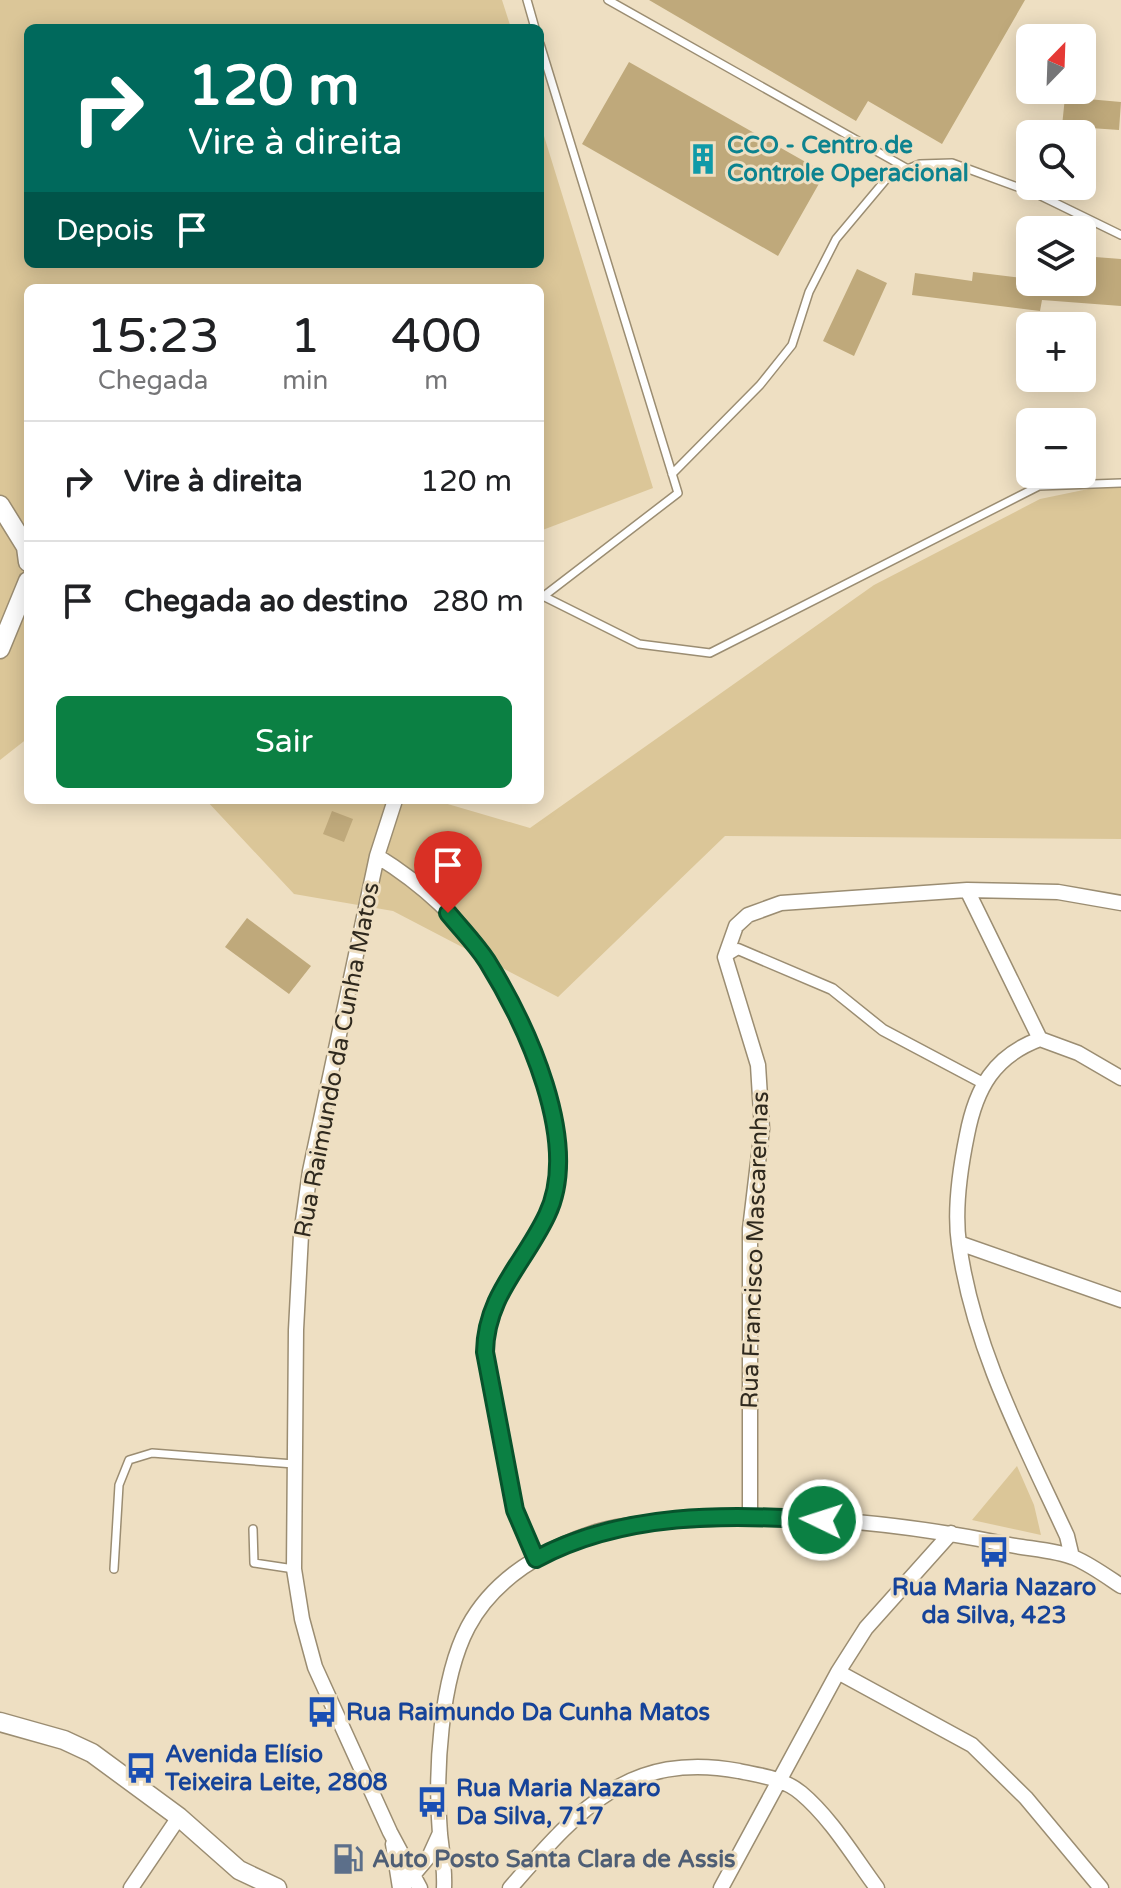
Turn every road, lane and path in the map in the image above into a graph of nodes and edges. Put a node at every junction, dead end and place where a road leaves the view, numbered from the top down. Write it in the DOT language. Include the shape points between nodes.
graph roads {
  1 [pos="527,0"];
  2 [pos="608,0"];
  3 [pos="534,24"];
  4 [pos="544,57"];
  5 [pos="908,169"];
  6 [pos="1121,235"];
  7 [pos="672,474"];
  8 [pos="1121,483"];
  9 [pos="0,505"];
  10 [pos="24,544"];
  11 [pos="24,591"];
  12 [pos="544,596"];
  13 [pos="544,599"];
  14 [pos="0,649"];
  15 [pos="394,804"];
  16 [pos="377,856"];
  17 [pos="967,890"];
  18 [pos="1121,903"];
  19 [pos="725,957"];
  20 [pos="1040,1039"];
  21 [pos="1121,1078"];
  22 [pos="983,1083"];
  23 [pos="959,1243"];
  24 [pos="1121,1300"];
  25 [pos="294,1464"];
  26 [pos="750,1515"];
  27 [pos="253,1529"];
  28 [pos="951,1533"];
  29 [pos="1072,1557"];
  30 [pos="536,1559"];
  31 [pos="114,1569"];
  32 [pos="294,1569"];
  33 [pos="1121,1586"];
  34 [pos="838,1672"];
  35 [pos="0,1722"];
  36 [pos="779,1779"];
  37 [pos="179,1817"];
  38 [pos="390,1832"];
  39 [pos="440,1833"];
  40 [pos="413,1873"];
  41 [pos="131,1888"];
  42 [pos="277,1888"];
  43 [pos="401,1888"];
  44 [pos="420,1888"];
  45 [pos="444,1888"];
  46 [pos="510,1888"];
  47 [pos="721,1888"];
  48 [pos="877,1888"];
  49 [pos="1101,1888"];
  1 -- 3 [label="lane"];
  2 -- 5 [label="lane"];
  4 -- 7 [label="lane"];
  5 -- 6 [label="lane" via="952,163 1039,195"];
  5 -- 7 [label="lane" via="888,177 836,239 809,292 792,345"];
  7 -- 12 [label="lane" via="678,493"];
  8 -- 13 [label="lane" via="1039,486 710,653 639,644"];
  9 -- 10 [label="main road"];
  11 -- 14 [label="main road"];
  15 -- 16 [label="street, Rua Raimundo da Cunha Matos"];
  16 -- 25 [label="street, Rua Raimundo da Cunha Matos" via="301,1235"];
  16 -- 30 [label="street" via="420,885 485,957 543,1080 556,1136 559,1168 547,1216 496,1297 485,1328 515,1510"];
  17 -- 18 [label="street" via="1058,892"];
  17 -- 19 [label="street" via="781,903 748,915 736,926"];
  17 -- 20 [label="street"];
  19 -- 22 [label="street" via="738,949 832,989 883,1030"];
  19 -- 26 [label="street, Rua Francisco Mascarenhas" via="761,1087 762,1129 750,1229"];
  20 -- 21 [label="street"];
  20 -- 22 [label="street" via="1000,1061"];
  22 -- 23 [label="street" via="961,1165"];
  23 -- 24 [label="street"];
  23 -- 29 [label="street" via="994,1377"];
  25 -- 31 [label="lane" via="152,1453 129,1460 119,1485"];
  25 -- 32 [label="street, Rua Raimundo da Cunha Matos"];
  26 -- 28 [label="street"];
  26 -- 30 [label="street" via="599,1531"];
  27 -- 32 [label="lane" via="254,1563"];
  28 -- 29 [label="street"];
  28 -- 34 [label="street" via="866,1628"];
  29 -- 33 [label="street"];
  30 -- 39 [label="street" via="490,1596 457,1652 442,1730"];
  32 -- 38 [label="street, Rua Raimundo da Cunha Matos" via="315,1667"];
  34 -- 36 [label="street"];
  34 -- 49 [label="street" via="972,1745 1026,1798"];
  35 -- 37 [label="main road" via="92,1753"];
  36 -- 46 [label="street" via="720,1768 675,1769 639,1778 603,1793 572,1817"];
  36 -- 47 [label="street"];
  36 -- 48 [label="street" via="815,1808"];
  37 -- 41 [label="street"];
  37 -- 42 [label="main road" via="239,1870"];
  38 -- 40 [label="street, Rua Raimundo da Cunha Matos"];
  38 -- 43 [label="street, Rua Raimundo da Cunha Matos"];
  39 -- 40 [label="street" via="430,1855"];
  39 -- 45 [label="street"];
  40 -- 43 [label="street"];
  40 -- 44 [label="street, Rua Raimundo da Cunha Matos"];
}
